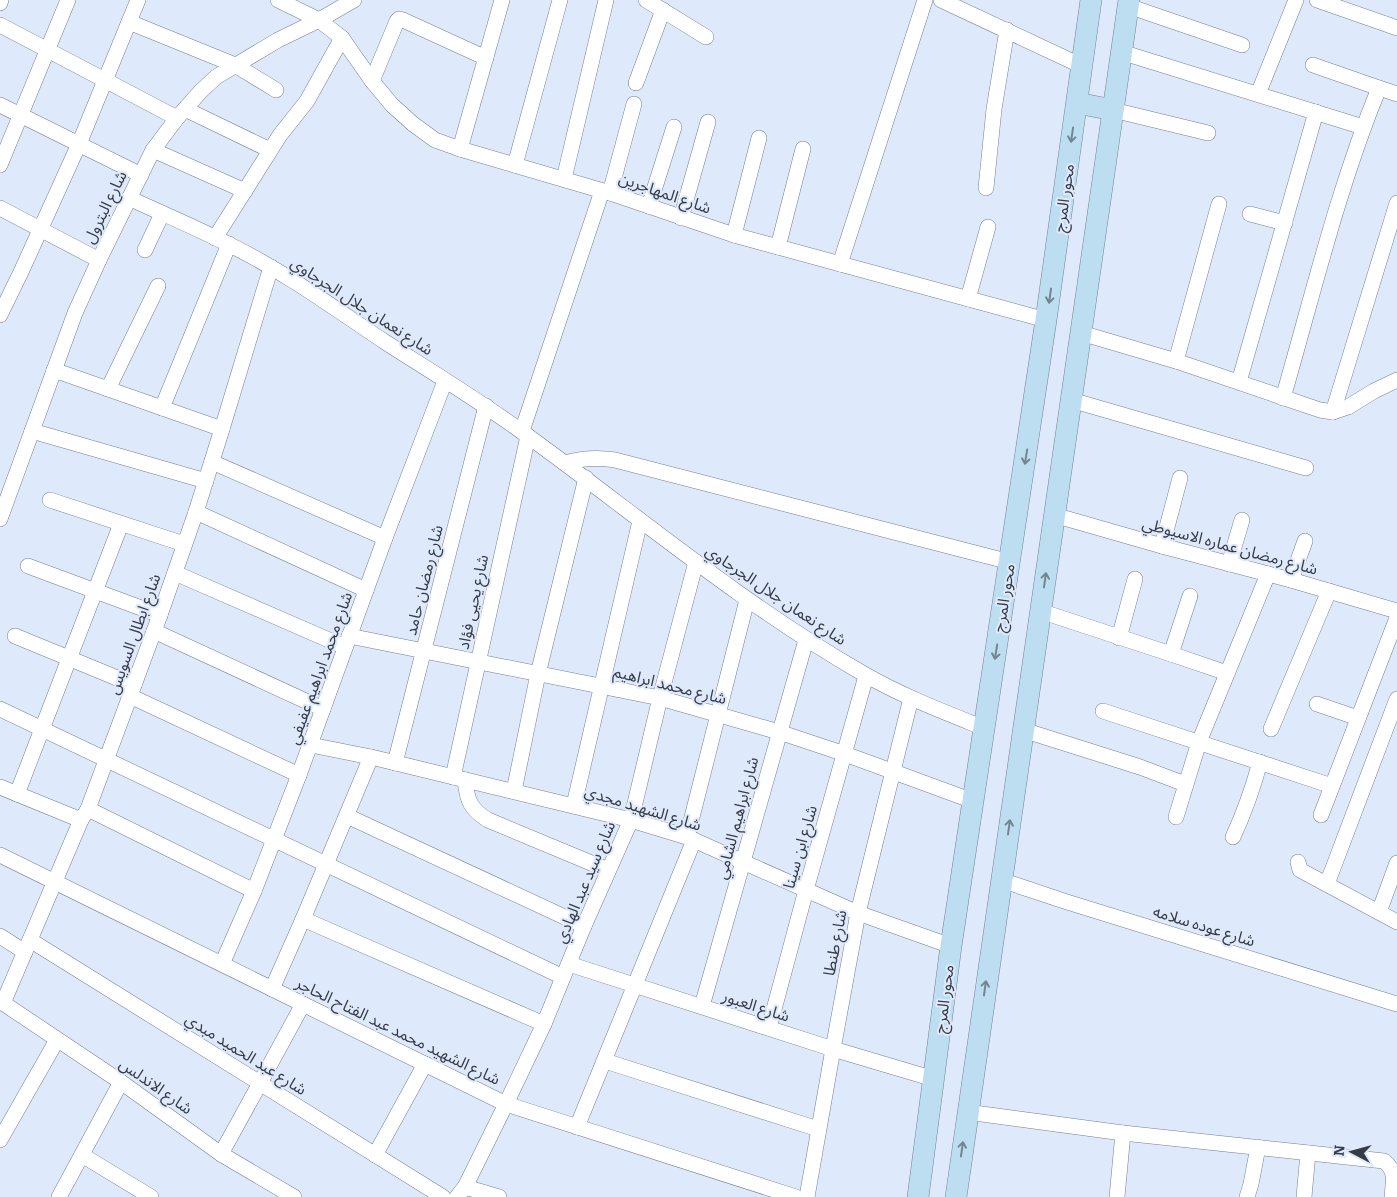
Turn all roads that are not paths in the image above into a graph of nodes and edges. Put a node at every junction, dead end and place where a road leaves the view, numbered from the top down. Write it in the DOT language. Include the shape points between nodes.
graph roads {
  1 [pos="1,0"];
  2 [pos="68,0"];
  3 [pos="138,0"];
  4 [pos="278,0"];
  5 [pos="354,0"];
  6 [pos="502,0"];
  7 [pos="560,0"];
  8 [pos="606,0"];
  9 [pos="646,0"];
  10 [pos="941,0"];
  11 [pos="1091,0"];
  12 [pos="1296,0"];
  13 [pos="1317,0"];
  14 [pos="921,1"];
  15 [pos="1128,3"];
  16 [pos="0,4"];
  17 [pos="662,10"];
  18 [pos="320,20"];
  19 [pos="129,22"];
  20 [pos="0,25"];
  21 [pos="1397,28"];
  22 [pos="1007,30"];
  23 [pos="706,37"];
  24 [pos="342,38"];
  25 [pos="1242,45"];
  26 [pos="48,50"];
  27 [pos="1121,52"];
  28 [pos="486,58"];
  29 [pos="235,65"];
  30 [pos="1314,65"];
  31 [pos="1082,66"];
  32 [pos="106,80"];
  33 [pos="372,81"];
  34 [pos="636,83"];
  35 [pos="1379,88"];
  36 [pos="276,90"];
  37 [pos="1258,94"];
  38 [pos="1397,94"];
  39 [pos="1077,103"];
  40 [pos="634,104"];
  41 [pos="0,105"];
  42 [pos="1112,110"];
  43 [pos="1316,112"];
  44 [pos="181,114"];
  45 [pos="21,116"];
  46 [pos="708,122"];
  47 [pos="674,127"];
  48 [pos="1363,127"];
  49 [pos="1208,133"];
  50 [pos="759,138"];
  51 [pos="79,144"];
  52 [pos="460,149"];
  53 [pos="803,149"];
  54 [pos="153,150"];
  55 [pos="270,150"];
  56 [pos="0,165"];
  57 [pos="515,165"];
  58 [pos="141,174"];
  59 [pos="564,179"];
  60 [pos="986,188"];
  61 [pos="245,190"];
  62 [pos="606,192"];
  63 [pos="129,198"];
  64 [pos="1397,202"];
  65 [pos="1219,204"];
  66 [pos="649,206"];
  67 [pos="0,208"];
  68 [pos="162,214"];
  69 [pos="1250,214"];
  70 [pos="681,218"];
  71 [pos="1285,223"];
  72 [pos="988,227"];
  73 [pos="41,229"];
  74 [pos="734,235"];
  75 [pos="222,241"];
  76 [pos="778,247"];
  77 [pos="145,250"];
  78 [pos="99,260"];
  79 [pos="840,264"];
  80 [pos="271,267"];
  81 [pos="158,286"];
  82 [pos="968,299"];
  83 [pos="0,315"];
  84 [pos="1046,320"];
  85 [pos="1081,333"];
  86 [pos="1176,361"];
  87 [pos="54,370"];
  88 [pos="1397,380"];
  89 [pos="445,381"];
  90 [pos="1239,382"];
  91 [pos="108,389"];
  92 [pos="1283,398"];
  93 [pos="1071,400"];
  94 [pos="486,406"];
  95 [pos="162,408"];
  96 [pos="1333,412"];
  97 [pos="222,429"];
  98 [pos="32,432"];
  99 [pos="525,434"];
  100 [pos="212,462"];
  101 [pos="565,463"];
  102 [pos="1306,468"];
  103 [pos="586,478"];
  104 [pos="1180,478"];
  105 [pos="206,481"];
  106 [pos="50,500"];
  107 [pos="196,512"];
  108 [pos="1054,515"];
  109 [pos="0,519"];
  110 [pos="1242,520"];
  111 [pos="640,521"];
  112 [pos="121,524"];
  113 [pos="385,538"];
  114 [pos="1305,541"];
  115 [pos="184,544"];
  116 [pos="1162,546"];
  117 [pos="696,562"];
  118 [pos="1010,562"];
  119 [pos="1229,564"];
  120 [pos="28,566"];
  121 [pos="175,573"];
  122 [pos="1268,574"];
  123 [pos="1135,579"];
  124 [pos="1291,580"];
  125 [pos="366,590"];
  126 [pos="95,591"];
  127 [pos="1329,591"];
  128 [pos="1190,596"];
  129 [pos="747,600"];
  130 [pos="1396,610"];
  131 [pos="1040,612"];
  132 [pos="160,615"];
  133 [pos="154,631"];
  134 [pos="14,636"];
  135 [pos="1119,638"];
  136 [pos="806,640"];
  137 [pos="347,642"];
  138 [pos="424,651"];
  139 [pos="1171,654"];
  140 [pos="69,658"];
  141 [pos="478,662"];
  142 [pos="1226,673"];
  143 [pos="538,674"];
  144 [pos="866,676"];
  145 [pos="602,686"];
  146 [pos="132,691"];
  147 [pos="660,698"];
  148 [pos="911,698"];
  149 [pos="1397,699"];
  150 [pos="1317,704"];
  151 [pos="0,709"];
  152 [pos="323,709"];
  153 [pos="1103,711"];
  154 [pos="719,715"];
  155 [pos="1358,718"];
  156 [pos="984,728"];
  157 [pos="42,729"];
  158 [pos="1270,729"];
  159 [pos="1023,730"];
  160 [pos="779,732"];
  161 [pos="1199,742"];
  162 [pos="311,745"];
  163 [pos="845,754"];
  164 [pos="371,758"];
  165 [pos="106,759"];
  166 [pos="1260,762"];
  167 [pos="395,763"];
  168 [pos="892,772"];
  169 [pos="299,776"];
  170 [pos="459,778"];
  171 [pos="1185,784"];
  172 [pos="1332,786"];
  173 [pos="0,787"];
  174 [pos="514,791"];
  175 [pos="17,794"];
  176 [pos="973,801"];
  177 [pos="574,805"];
  178 [pos="85,815"];
  179 [pos="1321,815"];
  180 [pos="347,816"];
  181 [pos="1176,817"];
  182 [pos="631,820"];
  183 [pos="1233,837"];
  184 [pos="690,839"];
  185 [pos="275,840"];
  186 [pos="0,855"];
  187 [pos="743,862"];
  188 [pos="1298,862"];
  189 [pos="1397,863"];
  190 [pos="326,864"];
  191 [pos="608,870"];
  192 [pos="1001,880"];
  193 [pos="56,882"];
  194 [pos="1327,884"];
  195 [pos="806,890"];
  196 [pos="254,891"];
  197 [pos="1378,912"];
  198 [pos="858,914"];
  199 [pos="304,919"];
  200 [pos="1397,922"];
  201 [pos="584,926"];
  202 [pos="0,936"];
  203 [pos="28,946"];
  204 [pos="951,946"];
  205 [pos="222,964"];
  206 [pos="566,971"];
  207 [pos="635,985"];
  208 [pos="272,989"];
  209 [pos="2,1002"];
  210 [pos="303,1004"];
  211 [pos="1397,1004"];
  212 [pos="702,1006"];
  213 [pos="544,1024"];
  214 [pos="769,1028"];
  215 [pos="57,1040"];
  216 [pos="832,1049"];
  217 [pos="604,1061"];
  218 [pos="425,1064"];
  219 [pos="934,1079"];
  220 [pos="121,1082"];
  221 [pos="260,1084"];
  222 [pos="506,1104"];
  223 [pos="967,1112"];
  224 [pos="577,1127"];
  225 [pos="818,1129"];
  226 [pos="1123,1133"];
  227 [pos="0,1140"];
  228 [pos="1258,1148"];
  229 [pos="1308,1153"];
  230 [pos="221,1154"];
  231 [pos="82,1155"];
  232 [pos="375,1155"];
  233 [pos="461,1192"];
  234 [pos="59,1197"];
  235 [pos="151,1197"];
  236 [pos="294,1197"];
  237 [pos="442,1197"];
  238 [pos="499,1197"];
  239 [pos="797,1197"];
  240 [pos="918,1197"];
  241 [pos="956,1197"];
  242 [pos="1117,1197"];
  243 [pos="1247,1197"];
  244 [pos="1304,1197"];
  245 [pos="1392,1197"];
  1 -- 16 [label="street"];
  2 -- 26 [label="street"];
  3 -- 19 [label="street"];
  4 -- 18 [label="street, شارع المهاجرين"];
  5 -- 18 [label="street, شارع البترول"];
  6 -- 28 [label="street"];
  7 -- 57 [label="street"];
  8 -- 59 [label="street"];
  9 -- 17 [label="street"];
  10 -- 22 [label="street"];
  11 -- 31 [label="main road, محور المرج"];
  12 -- 37 [label="street"];
  13 -- 21 [label="street"];
  14 -- 79 [label="street"];
  15 -- 25 [label="street"];
  15 -- 27 [label="main road"];
  17 -- 23 [label="street"];
  17 -- 34 [label="street"];
  18 -- 24 [label="street, شارع المهاجرين"];
  18 -- 29 [label="street, شارع البترول"];
  19 -- 29 [label="street"];
  19 -- 32 [label="street"];
  20 -- 26 [label="street"];
  22 -- 31 [label="street"];
  22 -- 60 [label="street"];
  24 -- 33 [label="street, شارع المهاجرين"];
  24 -- 55 [label="street" via="308,101"];
  26 -- 32 [label="street"];
  26 -- 45 [label="street"];
  27 -- 37 [label="street"];
  27 -- 42 [label="main road"];
  28 -- 33 [label="street" via="399,20"];
  28 -- 52 [label="street"];
  29 -- 36 [label="street"];
  29 -- 44 [label="street, شارع البترول" via="216,77"];
  30 -- 35 [label="street"];
  31 -- 39 [label="main road, محور المرج"];
  32 -- 44 [label="street"];
  32 -- 51 [label="street"];
  33 -- 52 [label="street, شارع المهاجرين" via="413,124 435,140"];
  35 -- 38 [label="street"];
  35 -- 48 [label="street"];
  37 -- 43 [label="street"];
  39 -- 42 [label="main road"];
  39 -- 84 [label="main road, محور المرج, one-way"];
  40 -- 62 [label="street, شارع يحيى فؤاد"];
  41 -- 45 [label="street"];
  42 -- 49 [label="street"];
  42 -- 85 [label="main road"];
  43 -- 48 [label="street"];
  43 -- 71 [label="street"];
  44 -- 54 [label="street, شارع البترول"];
  44 -- 55 [label="street"];
  45 -- 51 [label="street"];
  45 -- 56 [label="street"];
  46 -- 70 [label="street"];
  47 -- 66 [label="street"];
  48 -- 92 [label="street" via="1337,205"];
  50 -- 74 [label="street"];
  51 -- 58 [label="street"];
  51 -- 73 [label="street"];
  52 -- 57 [label="street, شارع المهاجرين"];
  53 -- 76 [label="street"];
  54 -- 58 [label="street, شارع البترول"];
  54 -- 61 [label="street"];
  55 -- 61 [label="street"];
  57 -- 59 [label="street, شارع المهاجرين"];
  58 -- 63 [label="street, شارع البترول"];
  59 -- 62 [label="street, شارع المهاجرين"];
  61 -- 75 [label="street"];
  62 -- 66 [label="street, شارع المهاجرين"];
  62 -- 99 [label="street, شارع يحيى فؤاد"];
  63 -- 68 [label="street, شارع نعمان جلال الجرجاوي"];
  63 -- 78 [label="street, شارع البترول"];
  64 -- 96 [label="street"];
  65 -- 86 [label="street"];
  66 -- 70 [label="street, شارع المهاجرين"];
  67 -- 73 [label="street"];
  68 -- 75 [label="street, شارع نعمان جلال الجرجاوي"];
  68 -- 77 [label="street"];
  69 -- 71 [label="street"];
  70 -- 74 [label="street, شارع المهاجرين"];
  71 -- 90 [label="street"];
  72 -- 82 [label="street"];
  73 -- 78 [label="street"];
  73 -- 83 [label="street"];
  74 -- 76 [label="street, شارع المهاجرين"];
  75 -- 80 [label="street, شارع نعمان جلال الجرجاوي"];
  75 -- 95 [label="street"];
  76 -- 79 [label="street, شارع المهاجرين"];
  78 -- 87 [label="street, شارع البترول"];
  79 -- 82 [label="street, شارع المهاجرين"];
  80 -- 89 [label="street, شارع نعمان جلال الجرجاوي"];
  80 -- 97 [label="street, شارع ابطال السويس"];
  81 -- 91 [label="street"];
  82 -- 84 [label="street, شارع المهاجرين"];
  84 -- 118 [label="main road, محور المرج, one-way"];
  85 -- 86 [label="street"];
  85 -- 93 [label="main road"];
  86 -- 90 [label="street"];
  87 -- 91 [label="street"];
  87 -- 98 [label="street, شارع البترول"];
  88 -- 96 [label="street"];
  89 -- 94 [label="street, شارع نعمان جلال الجرجاوي"];
  89 -- 113 [label="street, شارع محمد ابراهيم عفيفي"];
  90 -- 92 [label="street"];
  91 -- 95 [label="street"];
  92 -- 96 [label="street"];
  93 -- 102 [label="street"];
  93 -- 108 [label="main road"];
  94 -- 99 [label="street, شارع نعمان جلال الجرجاوي"];
  94 -- 138 [label="street, شارع رمضان حامد"];
  95 -- 97 [label="street"];
  97 -- 100 [label="street, شارع ابطال السويس"];
  98 -- 105 [label="street"];
  98 -- 109 [label="street, شارع البترول"];
  99 -- 101 [label="street, شارع نعمان جلال الجرجاوي"];
  99 -- 141 [label="street, شارع يحيى فؤاد"];
  100 -- 105 [label="street, شارع ابطال السويس"];
  100 -- 113 [label="street"];
  101 -- 103 [label="street, شارع نعمان جلال الجرجاوي"];
  101 -- 118 [label="street" via="590,458 615,460"];
  103 -- 111 [label="street, شارع نعمان جلال الجرجاوي"];
  103 -- 143 [label="street"];
  104 -- 116 [label="street"];
  105 -- 107 [label="street, شارع ابطال السويس"];
  106 -- 112 [label="street"];
  107 -- 115 [label="street, شارع ابطال السويس"];
  107 -- 125 [label="street"];
  108 -- 116 [label="street, شارع رمضان عماره الاسيوطي"];
  131 -- 108 [label="main road, one-way"];
  110 -- 119 [label="street"];
  111 -- 117 [label="street, شارع نعمان جلال الجرجاوي"];
  111 -- 145 [label="street"];
  112 -- 115 [label="street"];
  112 -- 126 [label="street"];
  113 -- 125 [label="street, شارع محمد ابراهيم عفيفي"];
  114 -- 124 [label="street"];
  115 -- 121 [label="street, شارع ابطال السويس"];
  116 -- 119 [label="street, شارع رمضان عماره الاسيوطي"];
  117 -- 129 [label="street, شارع نعمان جلال الجرجاوي"];
  117 -- 147 [label="street, شارع سيد عبد الهادي"];
  118 -- 156 [label="main road, محور المرج, one-way"];
  119 -- 122 [label="street, شارع رمضان عماره الاسيوطي"];
  120 -- 126 [label="street"];
  121 -- 132 [label="street, شارع ابطال السويس"];
  121 -- 137 [label="street, شارع محمد ابراهيم"];
  122 -- 124 [label="street, شارع رمضان عماره الاسيوطي"];
  122 -- 142 [label="street"];
  123 -- 135 [label="street"];
  124 -- 127 [label="street, شارع رمضان عماره الاسيوطي"];
  125 -- 137 [label="street, شارع محمد ابراهيم عفيفي"];
  126 -- 132 [label="street"];
  126 -- 140 [label="street"];
  127 -- 130 [label="street, شارع رمضان عماره الاسيوطي"];
  127 -- 158 [label="street"];
  128 -- 139 [label="street"];
  129 -- 136 [label="street, شارع نعمان جلال الجرجاوي"];
  129 -- 154 [label="street"];
  130 -- 155 [label="street"];
  131 -- 135 [label="street"];
  131 -- 159 [label="main road"];
  132 -- 133 [label="street, شارع ابطال السويس"];
  133 -- 146 [label="street, شارع ابطال السويس"];
  133 -- 152 [label="street"];
  134 -- 140 [label="street"];
  135 -- 139 [label="street"];
  136 -- 144 [label="street, شارع نعمان جلال الجرجاوي"];
  136 -- 160 [label="street, شارع ابراهيم الشامي"];
  137 -- 138 [label="street, شارع محمد ابراهيم"];
  137 -- 152 [label="street, شارع محمد ابراهيم عفيفي"];
  138 -- 141 [label="street, شارع محمد ابراهيم"];
  138 -- 167 [label="street, شارع رمضان حامد"];
  139 -- 142 [label="street"];
  140 -- 146 [label="street"];
  140 -- 157 [label="street"];
  141 -- 143 [label="street, شارع محمد ابراهيم"];
  141 -- 170 [label="street, شارع يحيى فؤاد"];
  142 -- 161 [label="street"];
  143 -- 145 [label="street, شارع محمد ابراهيم"];
  143 -- 174 [label="street"];
  144 -- 148 [label="street, شارع نعمان جلال الجرجاوي"];
  144 -- 163 [label="street, شارع ابن سينا"];
  145 -- 147 [label="street, شارع محمد ابراهيم"];
  145 -- 177 [label="street"];
  146 -- 165 [label="street, شارع ابطال السويس"];
  146 -- 169 [label="street"];
  147 -- 154 [label="street, شارع محمد ابراهيم"];
  147 -- 182 [label="street, شارع سيد عبد الهادي"];
  148 -- 156 [label="street, شارع نعمان جلال الجرجاوي"];
  148 -- 168 [label="street, شارع طنطا"];
  149 -- 194 [label="street"];
  150 -- 155 [label="street"];
  151 -- 157 [label="street, شارع العبور"];
  152 -- 162 [label="street, شارع محمد ابراهيم عفيفي"];
  153 -- 161 [label="street"];
  154 -- 160 [label="street, شارع محمد ابراهيم"];
  154 -- 184 [label="street"];
  155 -- 172 [label="street"];
  156 -- 176 [label="main road, محور المرج"];
  157 -- 165 [label="street, شارع العبور"];
  157 -- 175 [label="street"];
  159 -- 171 [label="street"];
  192 -- 159 [label="main road, one-way"];
  160 -- 163 [label="street, شارع محمد ابراهيم"];
  160 -- 187 [label="street, شارع ابراهيم الشامي"];
  161 -- 166 [label="street"];
  161 -- 171 [label="street"];
  162 -- 164 [label="street, شارع الشهيد مجدي"];
  162 -- 169 [label="street, شارع محمد ابراهيم عفيفي"];
  163 -- 168 [label="street, شارع محمد ابراهيم"];
  163 -- 195 [label="street, شارع ابن سينا"];
  164 -- 167 [label="street, شارع الشهيد مجدي"];
  164 -- 180 [label="street"];
  165 -- 178 [label="street, شارع ابطال السويس"];
  165 -- 185 [label="street, شارع العبور"];
  166 -- 172 [label="street"];
  166 -- 183 [label="street"];
  167 -- 170 [label="street, شارع الشهيد مجدي"];
  168 -- 176 [label="street, شارع محمد ابراهيم"];
  168 -- 198 [label="street, شارع طنطا"];
  169 -- 185 [label="street, شارع محمد ابراهيم عفيفي"];
  170 -- 174 [label="street, شارع الشهيد مجدي"];
  170 -- 191 [label="street" via="478,814"];
  171 -- 181 [label="street"];
  172 -- 179 [label="street"];
  173 -- 175 [label="street"];
  174 -- 177 [label="street, شارع الشهيد مجدي"];
  175 -- 178 [label="street"];
  176 -- 204 [label="main road, محور المرج"];
  177 -- 182 [label="street, شارع الشهيد مجدي"];
  178 -- 193 [label="street, شارع ابطال السويس"];
  178 -- 196 [label="street"];
  180 -- 190 [label="street"];
  180 -- 201 [label="street"];
  182 -- 184 [label="street, شارع الشهيد مجدي"];
  182 -- 191 [label="street, شارع سيد عبد الهادي"];
  184 -- 187 [label="street, شارع الشهيد مجدي"];
  184 -- 207 [label="street"];
  185 -- 190 [label="street, شارع العبور"];
  185 -- 196 [label="street, شارع محمد ابراهيم عفيفي"];
  186 -- 193 [label="street, شارع الشهيد محمد عبد الفتاح الحاجر"];
  187 -- 195 [label="street, شارع الشهيد مجدي"];
  187 -- 212 [label="street, شارع ابراهيم الشامي"];
  188 -- 194 [label="street" via="1300,870"];
  189 -- 197 [label="street"];
  190 -- 199 [label="street"];
  190 -- 206 [label="street, شارع العبور"];
  191 -- 201 [label="street, شارع سيد عبد الهادي"];
  192 -- 211 [label="street, شارع عوده سلامه"];
  223 -- 192 [label="main road, one-way"];
  193 -- 203 [label="street, شارع ابطال السويس"];
  193 -- 205 [label="street, شارع الشهيد محمد عبد الفتاح الحاجر"];
  194 -- 197 [label="street"];
  195 -- 198 [label="street, شارع الشهيد مجدي"];
  195 -- 214 [label="street, شارع ابن سينا"];
  196 -- 205 [label="street, شارع محمد ابراهيم عفيفي"];
  197 -- 200 [label="street"];
  198 -- 204 [label="street, شارع الشهيد مجدي"];
  198 -- 216 [label="street, شارع طنطا"];
  199 -- 208 [label="street"];
  199 -- 213 [label="street"];
  201 -- 206 [label="street, شارع سيد عبد الهادي"];
  202 -- 203 [label="street, شارع عبد الحميد مبدي"];
  203 -- 209 [label="street, شارع ابطال السويس"];
  203 -- 221 [label="street, شارع عبد الحميد مبدي"];
  204 -- 219 [label="main road, محور المرج"];
  205 -- 208 [label="street, شارع الشهيد محمد عبد الفتاح الحاجر"];
  206 -- 207 [label="street, شارع العبور"];
  206 -- 213 [label="street, شارع سيد عبد الهادي"];
  207 -- 212 [label="street, شارع العبور"];
  207 -- 217 [label="street"];
  208 -- 210 [label="street, شارع الشهيد محمد عبد الفتاح الحاجر"];
  209 -- 215 [label="street, شارع الاندلس"];
  210 -- 218 [label="street, شارع الشهيد محمد عبد الفتاح الحاجر"];
  210 -- 221 [label="street"];
  212 -- 214 [label="street, شارع العبور"];
  213 -- 222 [label="street, شارع سيد عبد الهادي"];
  214 -- 216 [label="street, شارع العبور"];
  215 -- 220 [label="street, شارع الاندلس"];
  215 -- 227 [label="street"];
  216 -- 219 [label="street, شارع العبور"];
  216 -- 225 [label="street, شارع طنطا"];
  217 -- 224 [label="street"];
  217 -- 225 [label="street"];
  218 -- 222 [label="street, شارع الشهيد محمد عبد الفتاح الحاجر"];
  218 -- 232 [label="street"];
  219 -- 240 [label="main road, محور المرج"];
  220 -- 230 [label="street, شارع الاندلس"];
  220 -- 231 [label="street"];
  221 -- 230 [label="street"];
  221 -- 232 [label="street, شارع عبد الحميد مبدي"];
  222 -- 224 [label="street, شارع الشهيد محمد عبد الفتاح الحاجر"];
  222 -- 233 [label="street, شارع سيد عبد الهادي"];
  223 -- 226 [label="street"];
  241 -- 223 [label="main road, one-way"];
  224 -- 239 [label="street, شارع الشهيد محمد عبد الفتاح الحاجر"];
  225 -- 239 [label="street, شارع طنطا"];
  226 -- 228 [label="street"];
  226 -- 242 [label="street"];
  228 -- 229 [label="street"];
  228 -- 243 [label="street"];
  229 -- 244 [label="street"];
  229 -- 245 [label="street" via="1384,1162 1393,1174"];
  230 -- 236 [label="street, شارع الاندلس"];
  231 -- 234 [label="street"];
  231 -- 235 [label="street"];
  232 -- 237 [label="street, شارع عبد الحميد مبدي"];
  233 -- 238 [label="street"];
}
